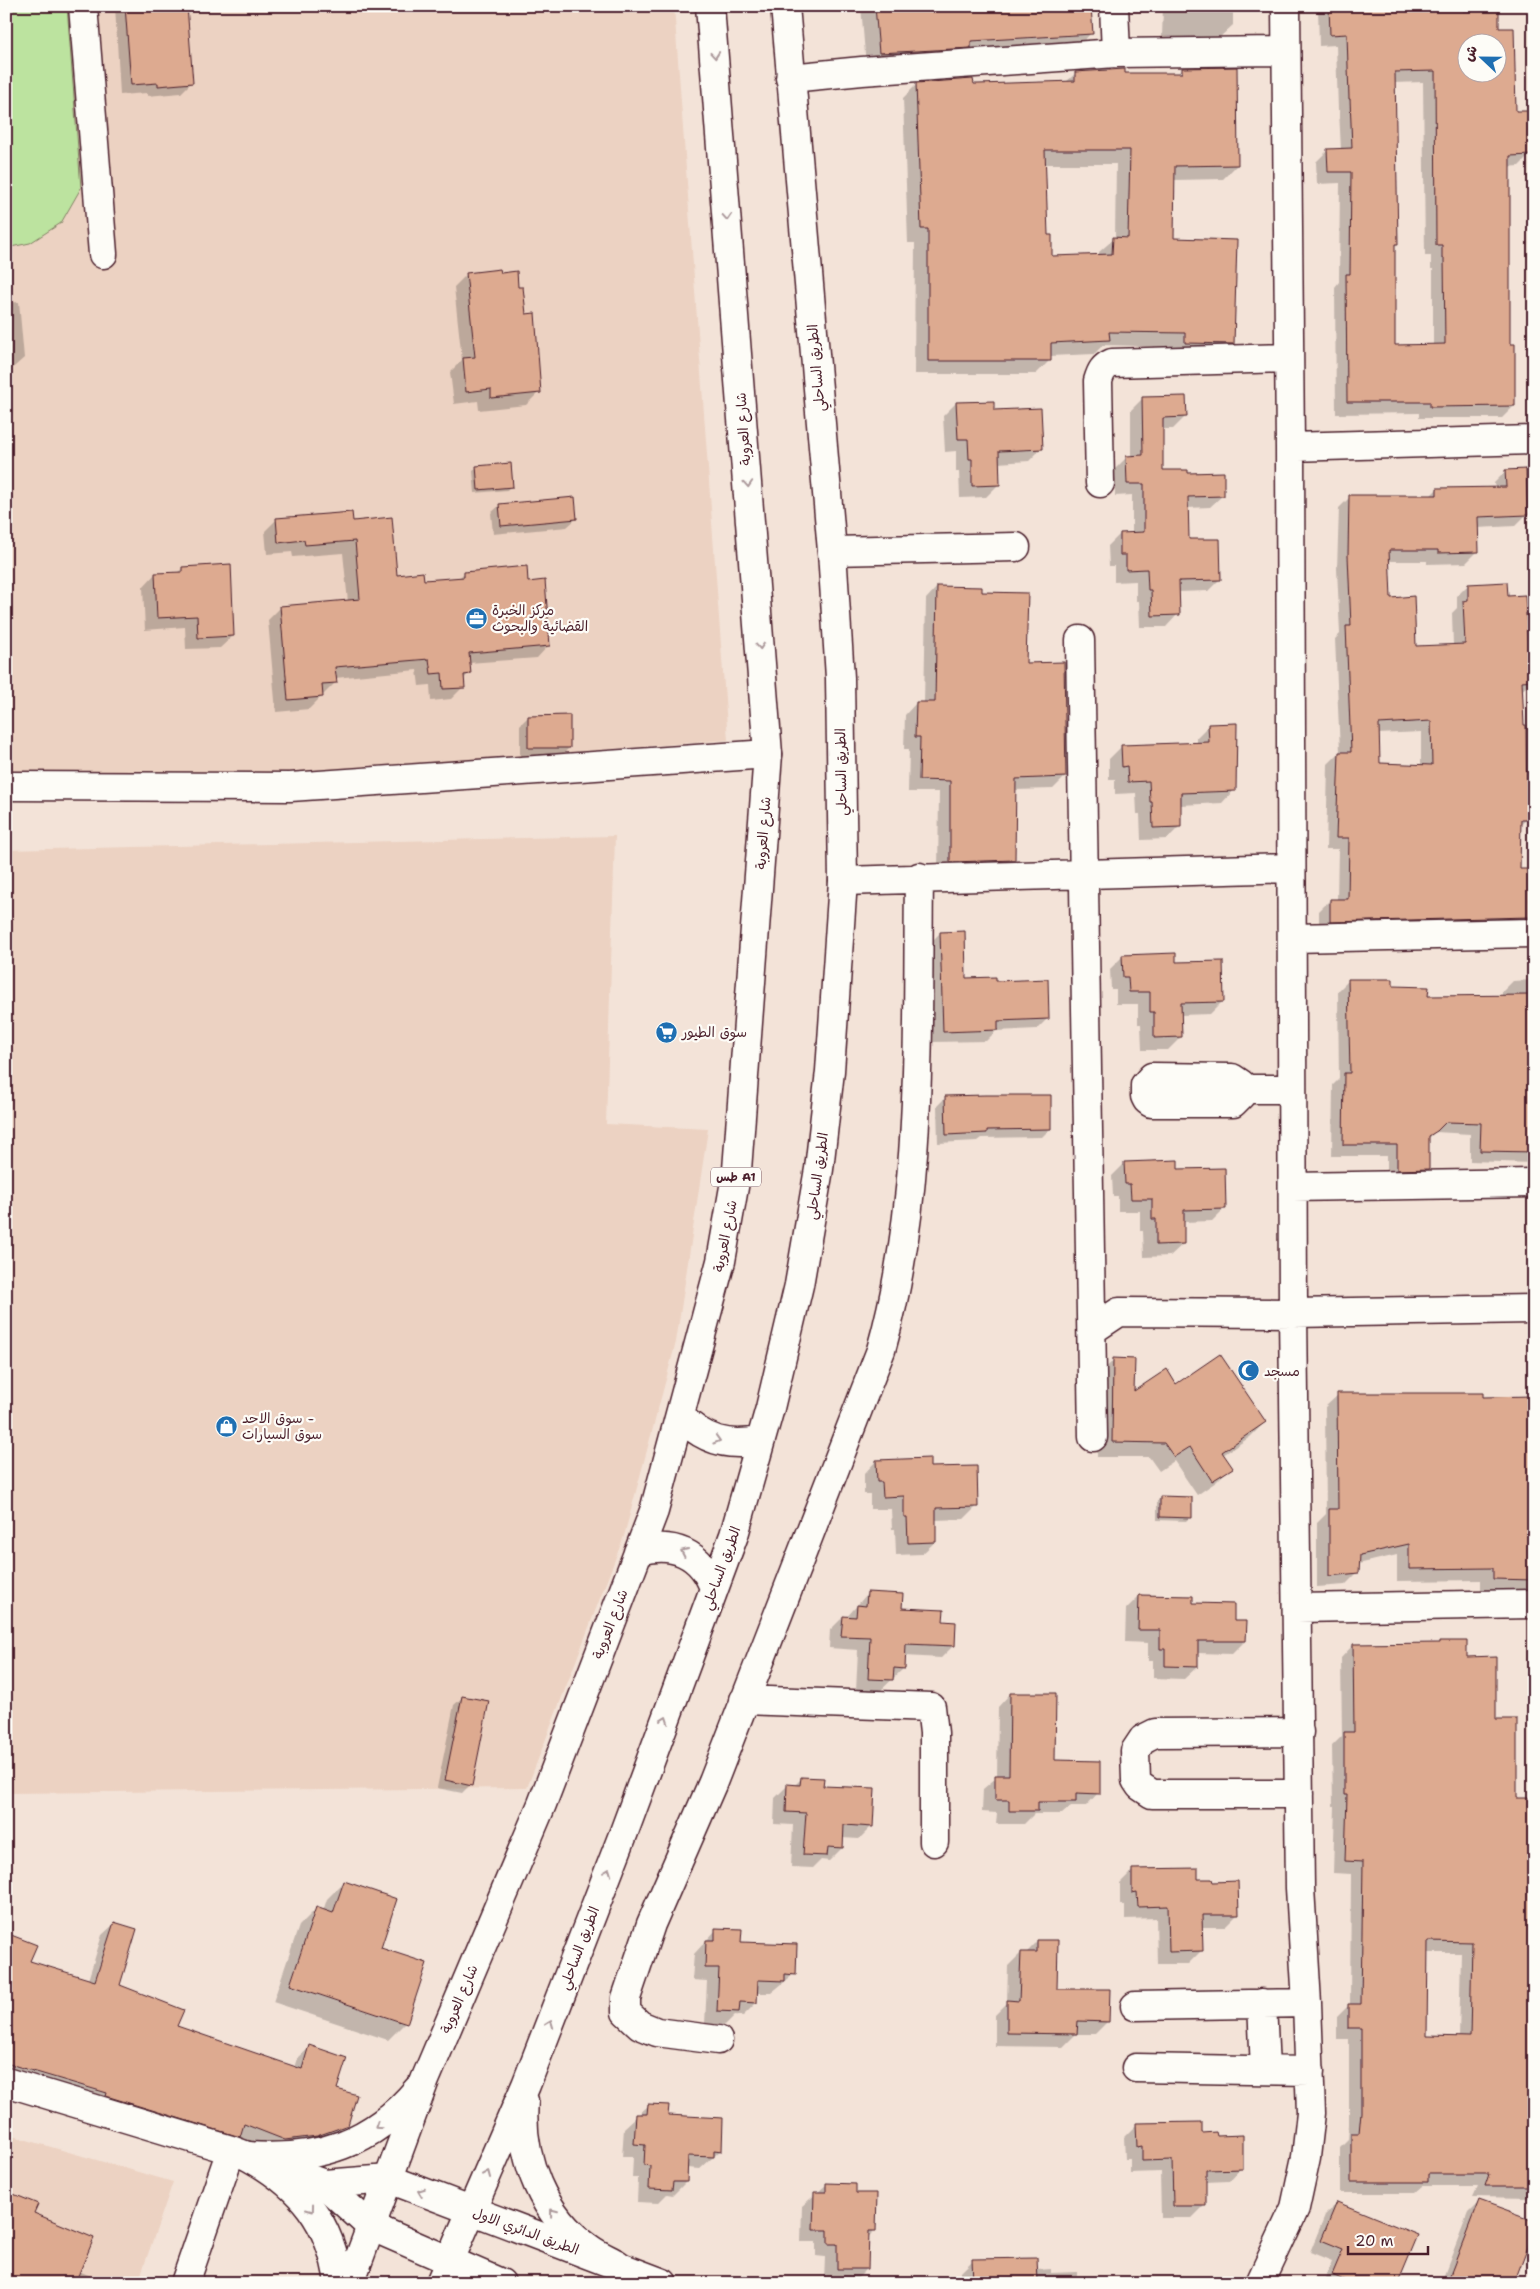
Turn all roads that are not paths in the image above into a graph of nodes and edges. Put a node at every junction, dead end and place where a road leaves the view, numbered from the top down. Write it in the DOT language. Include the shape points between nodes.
graph roads {
  1 [pos="83,6"];
  2 [pos="710,6"];
  3 [pos="785,6"];
  4 [pos="1114,6"];
  5 [pos="1286,6"];
  6 [pos="1286,52"];
  7 [pos="1116,53"];
  8 [pos="790,78"];
  9 [pos="103,254"];
  10 [pos="1289,358"];
  11 [pos="1534,440"];
  12 [pos="1290,447"];
  13 [pos="1100,483"];
  14 [pos="1016,547"];
  15 [pos="832,551"];
  16 [pos="1080,640"];
  17 [pos="768,754"];
  18 [pos="6,786"];
  19 [pos="1291,868"];
  20 [pos="1084,873"];
  21 [pos="919,877"];
  22 [pos="843,881"];
  23 [pos="1534,933"];
  24 [pos="1292,938"];
  25 [pos="1242,1089"];
  26 [pos="1292,1089"];
  27 [pos="1534,1183"];
  28 [pos="1293,1187"];
  29 [pos="1534,1310"];
  30 [pos="1293,1313"];
  31 [pos="1092,1330"];
  32 [pos="680,1416"];
  33 [pos="1093,1437"];
  34 [pos="761,1440"];
  35 [pos="638,1552"];
  36 [pos="714,1588"];
  37 [pos="1534,1604"];
  38 [pos="1297,1608"];
  39 [pos="744,1700"];
  40 [pos="1299,1732"];
  41 [pos="1300,1794"];
  42 [pos="934,1842"];
  43 [pos="1262,2003"];
  44 [pos="1307,2003"];
  45 [pos="1135,2006"];
  46 [pos="718,2040"];
  47 [pos="1136,2068"];
  48 [pos="1265,2070"];
  49 [pos="1310,2071"];
  50 [pos="425,2080"];
  51 [pos="6,2082"];
  52 [pos="526,2085"];
  53 [pos="240,2153"];
  54 [pos="389,2179"];
  55 [pos="324,2184"];
  56 [pos="472,2211"];
  57 [pos="370,2226"];
  58 [pos="617,2264"];
  59 [pos="445,2271"];
  60 [pos="185,2283"];
  61 [pos="339,2283"];
  62 [pos="350,2283"];
  63 [pos="501,2283"];
  64 [pos="663,2283"];
  65 [pos="1260,2283"];
  1 -- 9 [label="main road"];
  2 -- 17 [label="main road, شارع العروبة / طس A1, one-way"];
  3 -- 8 [label="main road, الطريق الساحلي"];
  4 -- 7 [label="main road"];
  5 -- 6 [label="main road"];
  6 -- 7 [label="main road"];
  6 -- 10 [label="main road"];
  7 -- 8 [label="main road"];
  8 -- 15 [label="main road, الطريق الساحلي"];
  10 -- 12 [label="main road"];
  10 -- 13 [label="main road" via="1112,363 1105,366 1098,380"];
  11 -- 12 [label="main road"];
  12 -- 19 [label="main road"];
  14 -- 15 [label="main road"];
  15 -- 22 [label="main road, الطريق الساحلي" via="840,678"];
  16 -- 20 [label="main road"];
  17 -- 18 [label="main road" via="290,787"];
  17 -- 32 [label="main road, شارع العروبة / طس A1" via="737,1170 721,1261"];
  19 -- 20 [label="main road"];
  19 -- 24 [label="main road"];
  20 -- 21 [label="main road"];
  20 -- 31 [label="main road"];
  21 -- 22 [label="main road"];
  21 -- 39 [label="main road" via="909,1219 894,1303 881,1350"];
  22 -- 34 [label="main road, الطريق الساحلي" via="830,1071 819,1169 799,1285"];
  23 -- 24 [label="main road"];
  24 -- 26 [label="main road"];
  25 -- 26 [label="main road"];
  26 -- 28 [label="main road"];
  27 -- 28 [label="main road"];
  28 -- 30 [label="main road"];
  29 -- 30 [label="main road"];
  30 -- 31 [label="main road" via="1119,1312"];
  30 -- 38 [label="main road"];
  31 -- 33 [label="main road"];
  32 -- 34 [label="main road, one-way" via="713,1440 729,1444"];
  32 -- 35 [label="main road, شارع العروبة / طس A1" via="654,1511"];
  34 -- 36 [label="main road, الطريق الساحلي" via="734,1535"];
  36 -- 35 [label="main road, one-way" via="702,1565 681,1550 660,1546"];
  35 -- 50 [label="main road, شارع العروبة / طس A1" via="542,1804"];
  52 -- 36 [label="main road, الطريق الساحلي, one-way"];
  37 -- 38 [label="main road"];
  38 -- 40 [label="main road"];
  39 -- 42 [label="main road" via="931,1707"];
  39 -- 46 [label="main road" via="713,1782 651,1924 626,1998 626,2012 640,2025 657,2032"];
  40 -- 41 [label="main road"];
  40 -- 41 [label="main road" via="1155,1733 1142,1739 1135,1751 1136,1780 1152,1794"];
  41 -- 44 [label="main road" via="1300,1888"];
  43 -- 44 [label="main road"];
  43 -- 45 [label="main road"];
  43 -- 48 [label="main road"];
  44 -- 49 [label="main road"];
  47 -- 48 [label="main road"];
  48 -- 49 [label="main road"];
  49 -- 65 [label="main road" via="1311,2113 1295,2208"];
  50 -- 53 [label="main road, one-way" via="385,2122 361,2138 306,2156 277,2158"];
  50 -- 54 [label="main road, شارع العروبة / طس A1"];
  51 -- 53 [label="main road"];
  56 -- 52 [label="main road, الطريق الساحلي, one-way"];
  58 -- 52 [label="main road, one-way" via="590,2249 567,2229 548,2204 534,2177 525,2147"];
  53 -- 55 [label="main road"];
  53 -- 60 [label="main road"];
  53 -- 61 [label="main road, one-way" via="282,2177 300,2194 319,2220 332,2249"];
  54 -- 55 [label="main road"];
  56 -- 54 [label="main road, الطريق الدائري الاول, one-way"];
  54 -- 57 [label="main road, شارع العروبة / طس A1"];
  55 -- 57 [label="main road"];
  56 -- 58 [label="main road, الطريق الدائري الاول"];
  56 -- 59 [label="main road, الطريق الساحلي"];
  57 -- 59 [label="main road"];
  57 -- 62 [label="main road, شارع العروبة / طس A1"];
  58 -- 64 [label="main road, الطريق الدائري الاول"];
  59 -- 63 [label="main road"];
}
